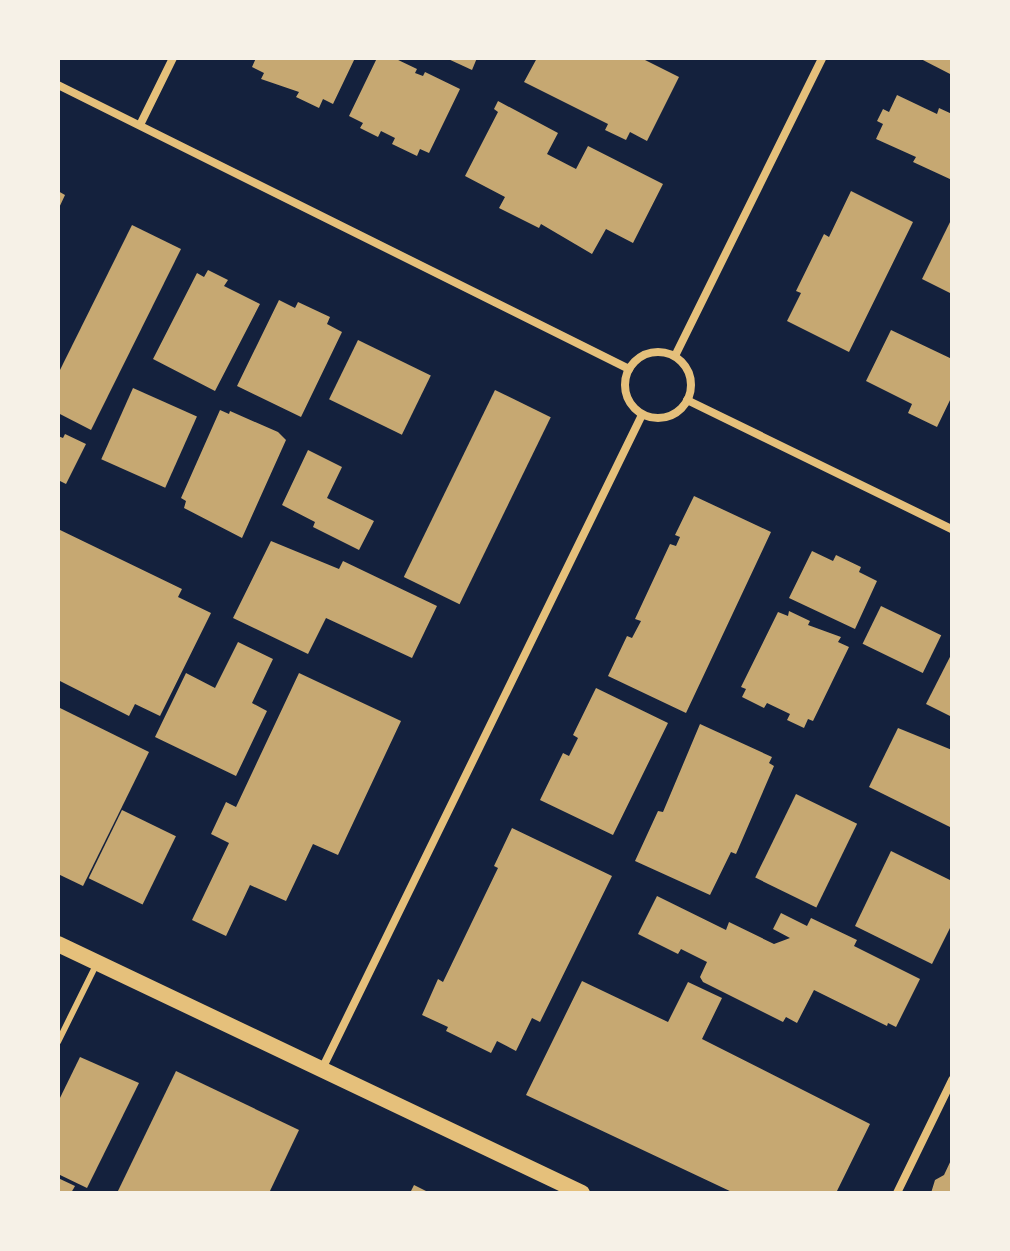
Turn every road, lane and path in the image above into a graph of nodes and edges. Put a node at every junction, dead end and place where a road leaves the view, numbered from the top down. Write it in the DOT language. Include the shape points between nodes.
graph roads {
  1 [pos="173,58"];
  2 [pos="822,58"];
  3 [pos="58,85"];
  4 [pos="140,125"];
  5 [pos="675,356"];
  6 [pos="629,369"];
  7 [pos="687,400"];
  8 [pos="642,415"];
  9 [pos="952,529"];
  10 [pos="58,944"];
  11 [pos="97,962"];
  12 [pos="58,1042"];
  13 [pos="322,1069"];
  14 [pos="952,1080"];
  15 [pos="582,1193"];
  16 [pos="897,1193"];
  1 -- 4 [label="street"];
  2 -- 5 [label="street"];
  3 -- 4 [label="street"];
  4 -- 6 [label="street"];
  5 -- 6 [label="street" via="642,356"];
  5 -- 7 [label="street" via="689,373"];
  6 -- 8 [label="street" via="625,394"];
  7 -- 8 [label="street" via="668,417"];
  7 -- 9 [label="street"];
  8 -- 13 [label="street"];
  10 -- 11 [label="main road"];
  11 -- 12 [label="lane"];
  11 -- 13 [label="main road"];
  13 -- 15 [label="main road"];
  14 -- 16 [label="street"];
}
